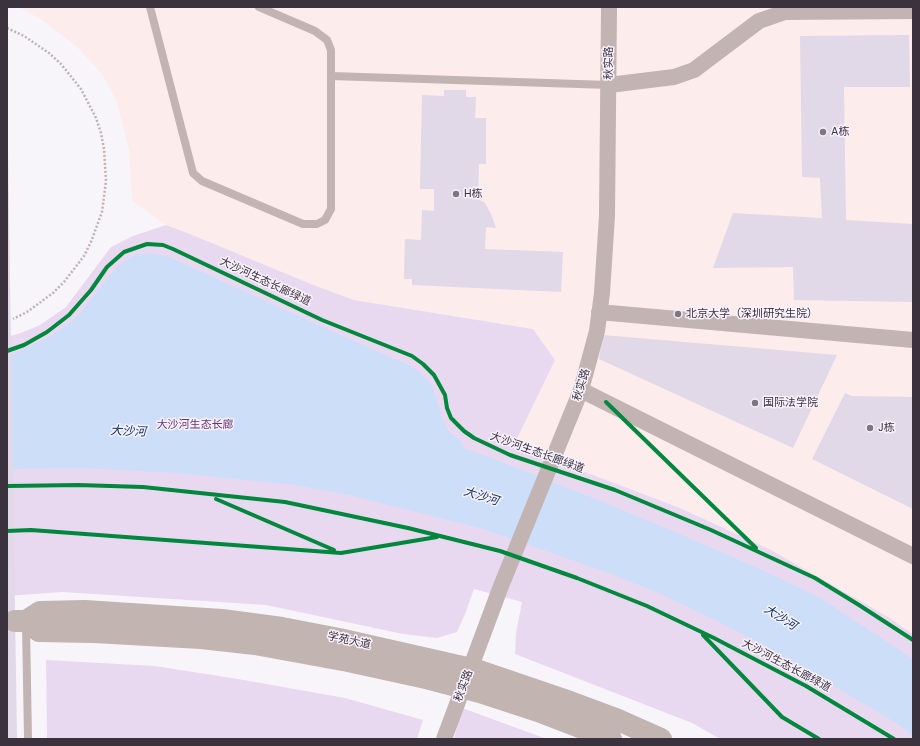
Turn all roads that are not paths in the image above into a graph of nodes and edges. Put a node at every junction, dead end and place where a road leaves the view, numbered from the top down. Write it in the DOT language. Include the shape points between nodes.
graph roads {
  1 [pos="150,7"];
  2 [pos="259,7"];
  3 [pos="609,7"];
  4 [pos="913,11"];
  5 [pos="331,76"];
  6 [pos="609,85"];
  7 [pos="599,312"];
  8 [pos="913,340"];
  9 [pos="581,390"];
  10 [pos="913,556"];
  11 [pos="20,621"];
  12 [pos="467,678"];
  13 [pos="28,739"];
  14 [pos="444,739"];
  15 [pos="611,739"];
  16 [pos="661,739"];
  1 -- 5 [label="lane" via="193,173 202,181 303,224 317,224 325,220 332,209"];
  2 -- 5 [label="lane" via="315,31 327,40 331,50"];
  3 -- 6 [label="street, 秋实路"];
  4 -- 6 [label="street" via="785,12 759,21 694,70 674,77"];
  5 -- 6 [label="lane"];
  6 -- 7 [label="street, 秋实路" via="607,216"];
  7 -- 8 [label="street"];
  7 -- 9 [label="street, 秋实路"];
  9 -- 10 [label="street"];
  9 -- 12 [label="street, 秋实路" via="501,586"];
  11 -- 12 [label="street, 学苑大道" via="39,631 201,638 255,644 426,678"];
  11 -- 13 [label="lane"];
  12 -- 14 [label="street, 秋实路"];
  12 -- 15 [label="street, 学苑大道" via="538,711"];
  12 -- 16 [label="street, 学苑大道" via="520,684 616,719"];
}
